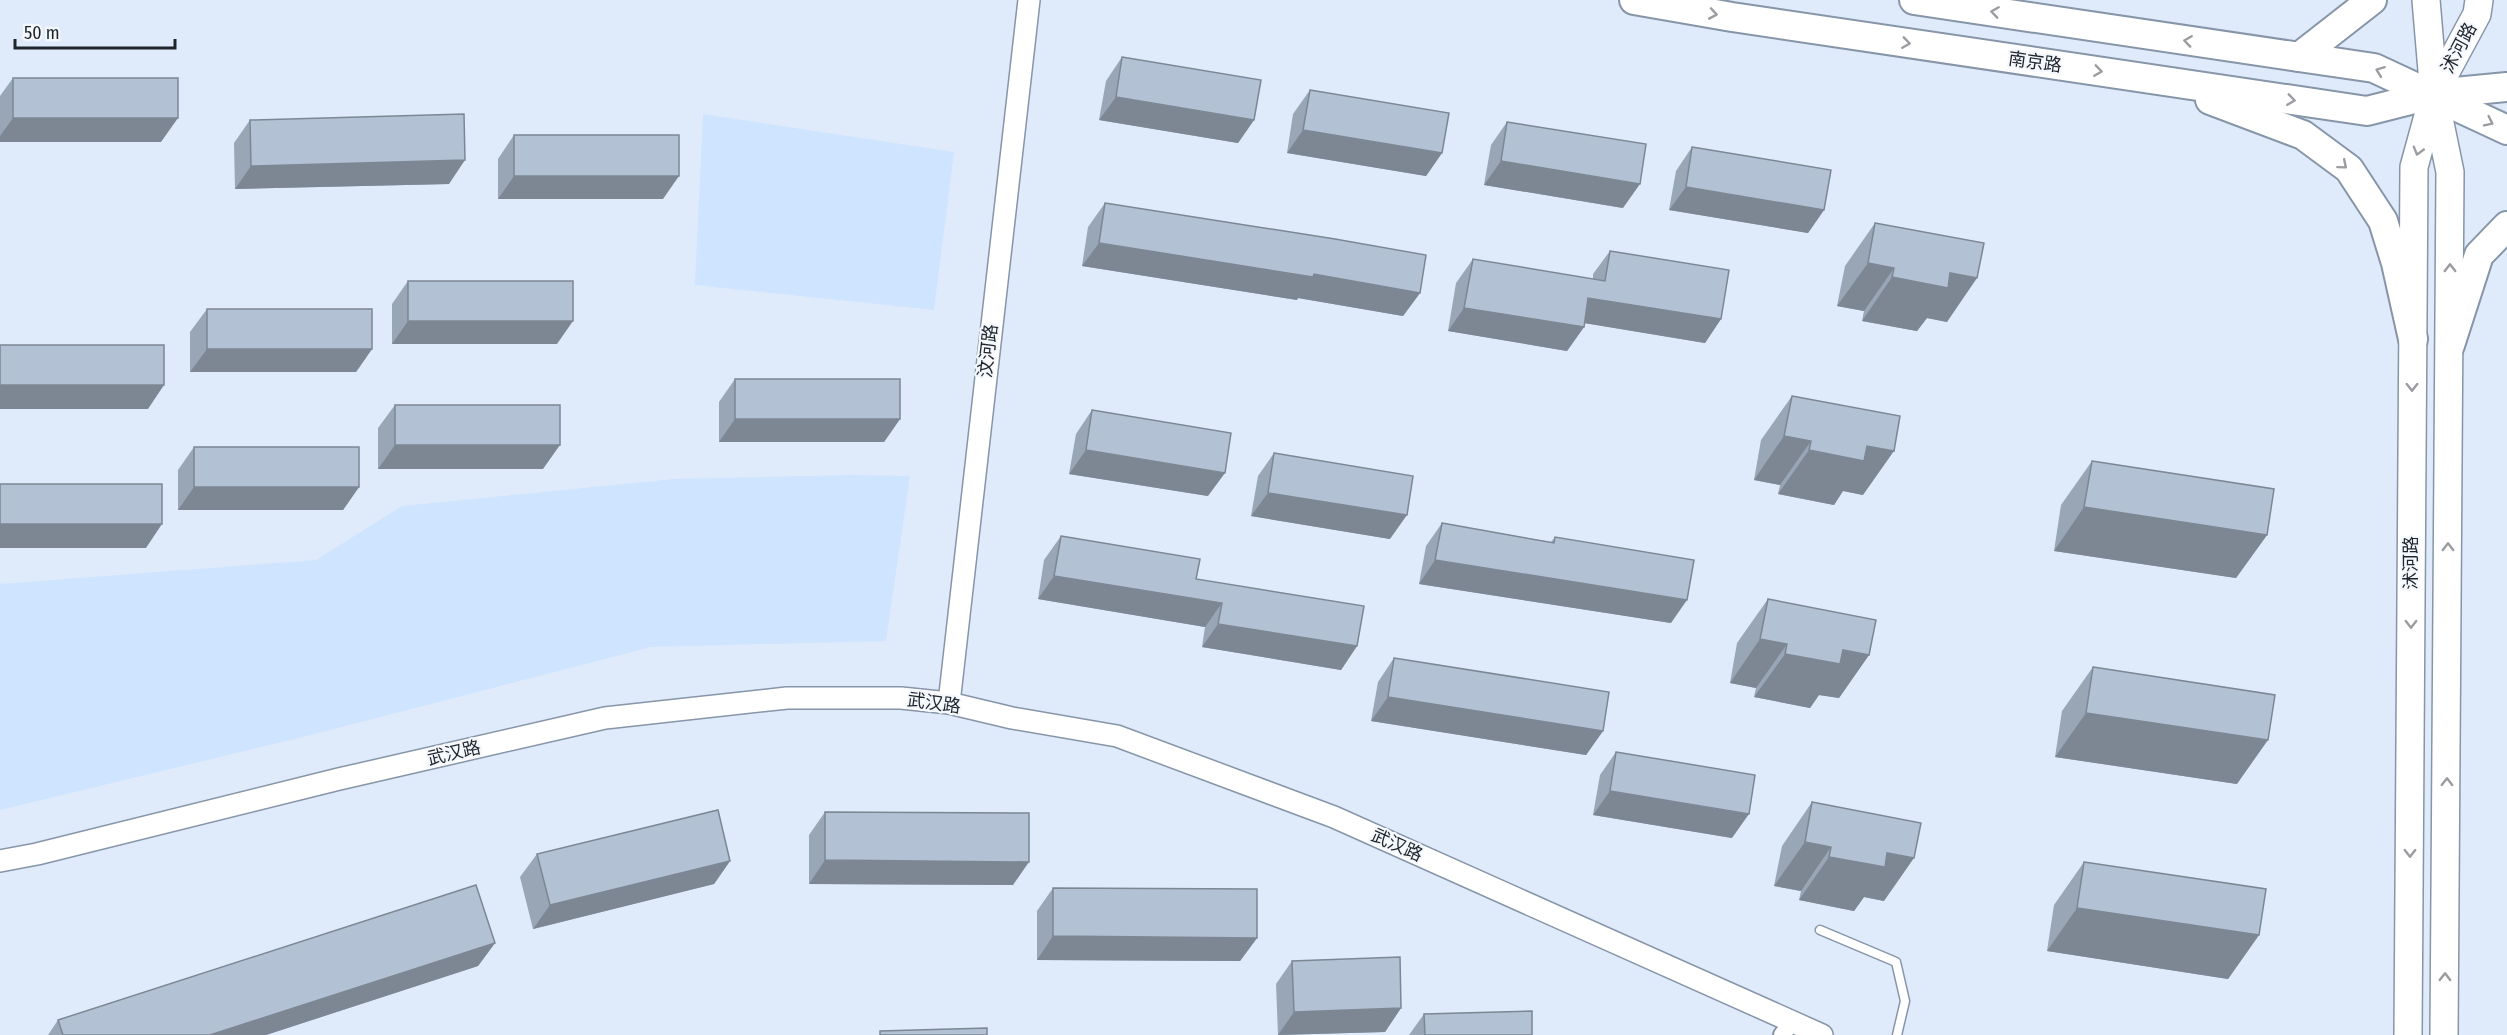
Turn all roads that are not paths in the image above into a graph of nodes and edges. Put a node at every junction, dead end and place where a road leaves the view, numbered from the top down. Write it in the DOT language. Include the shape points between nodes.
graph roads {
  1 [pos="1029,0"];
  2 [pos="1634,0"];
  3 [pos="1914,0"];
  4 [pos="2372,0"];
  5 [pos="2426,0"];
  6 [pos="2479,0"];
  7 [pos="2299,57"];
  8 [pos="2157,80"];
  9 [pos="2507,87"];
  10 [pos="2434,94"];
  11 [pos="2507,130"];
  12 [pos="2507,226"];
  13 [pos="2413,339"];
  14 [pos="2450,345"];
  15 [pos="949,703"];
  16 [pos="0,861"];
  17 [pos="1820,930"];
  18 [pos="2409,1003"];
  19 [pos="1787,1029"];
  20 [pos="1822,1035"];
  21 [pos="1897,1035"];
  22 [pos="2396,1035"];
  23 [pos="2408,1035"];
  24 [pos="2444,1035"];
  1 -- 15 [label="street, 汶河路"];
  2 -- 8 [label="highway, 南京路, one-way"];
  7 -- 3 [label="highway, 南京路, one-way"];
  4 -- 7 [label="highway"];
  5 -- 10 [label="main road, 沭河路"];
  6 -- 10 [label="main road, 沭河路" via="2476,14"];
  10 -- 7 [label="highway, 南京路, one-way" via="2374,68"];
  8 -- 10 [label="highway, 南京路, one-way" via="2367,111"];
  8 -- 13 [label="highway, one-way" via="2303,135 2349,169 2383,221"];
  9 -- 10 [label="highway, 南京路"];
  10 -- 11 [label="highway, 南京路, one-way"];
  10 -- 13 [label="main road, 沭河路, one-way" via="2414,167"];
  14 -- 10 [label="main road, 沭河路, one-way" via="2450,172"];
  12 -- 14 [label="highway" via="2479,255"];
  13 -- 18 [label="main road, 沭河路, one-way"];
  24 -- 14 [label="main road, 沭河路, one-way"];
  15 -- 16 [label="street, 武汉路" via="901,698 787,698 605,718"];
  15 -- 19 [label="street, 武汉路" via="1117,736 1334,817"];
  17 -- 21 [label="lane" via="1896,962 1905,1001"];
  18 -- 22 [label="main road"];
  18 -- 23 [label="main road, 沭河路"];
  19 -- 20 [label="street, 武汉路"];
}
